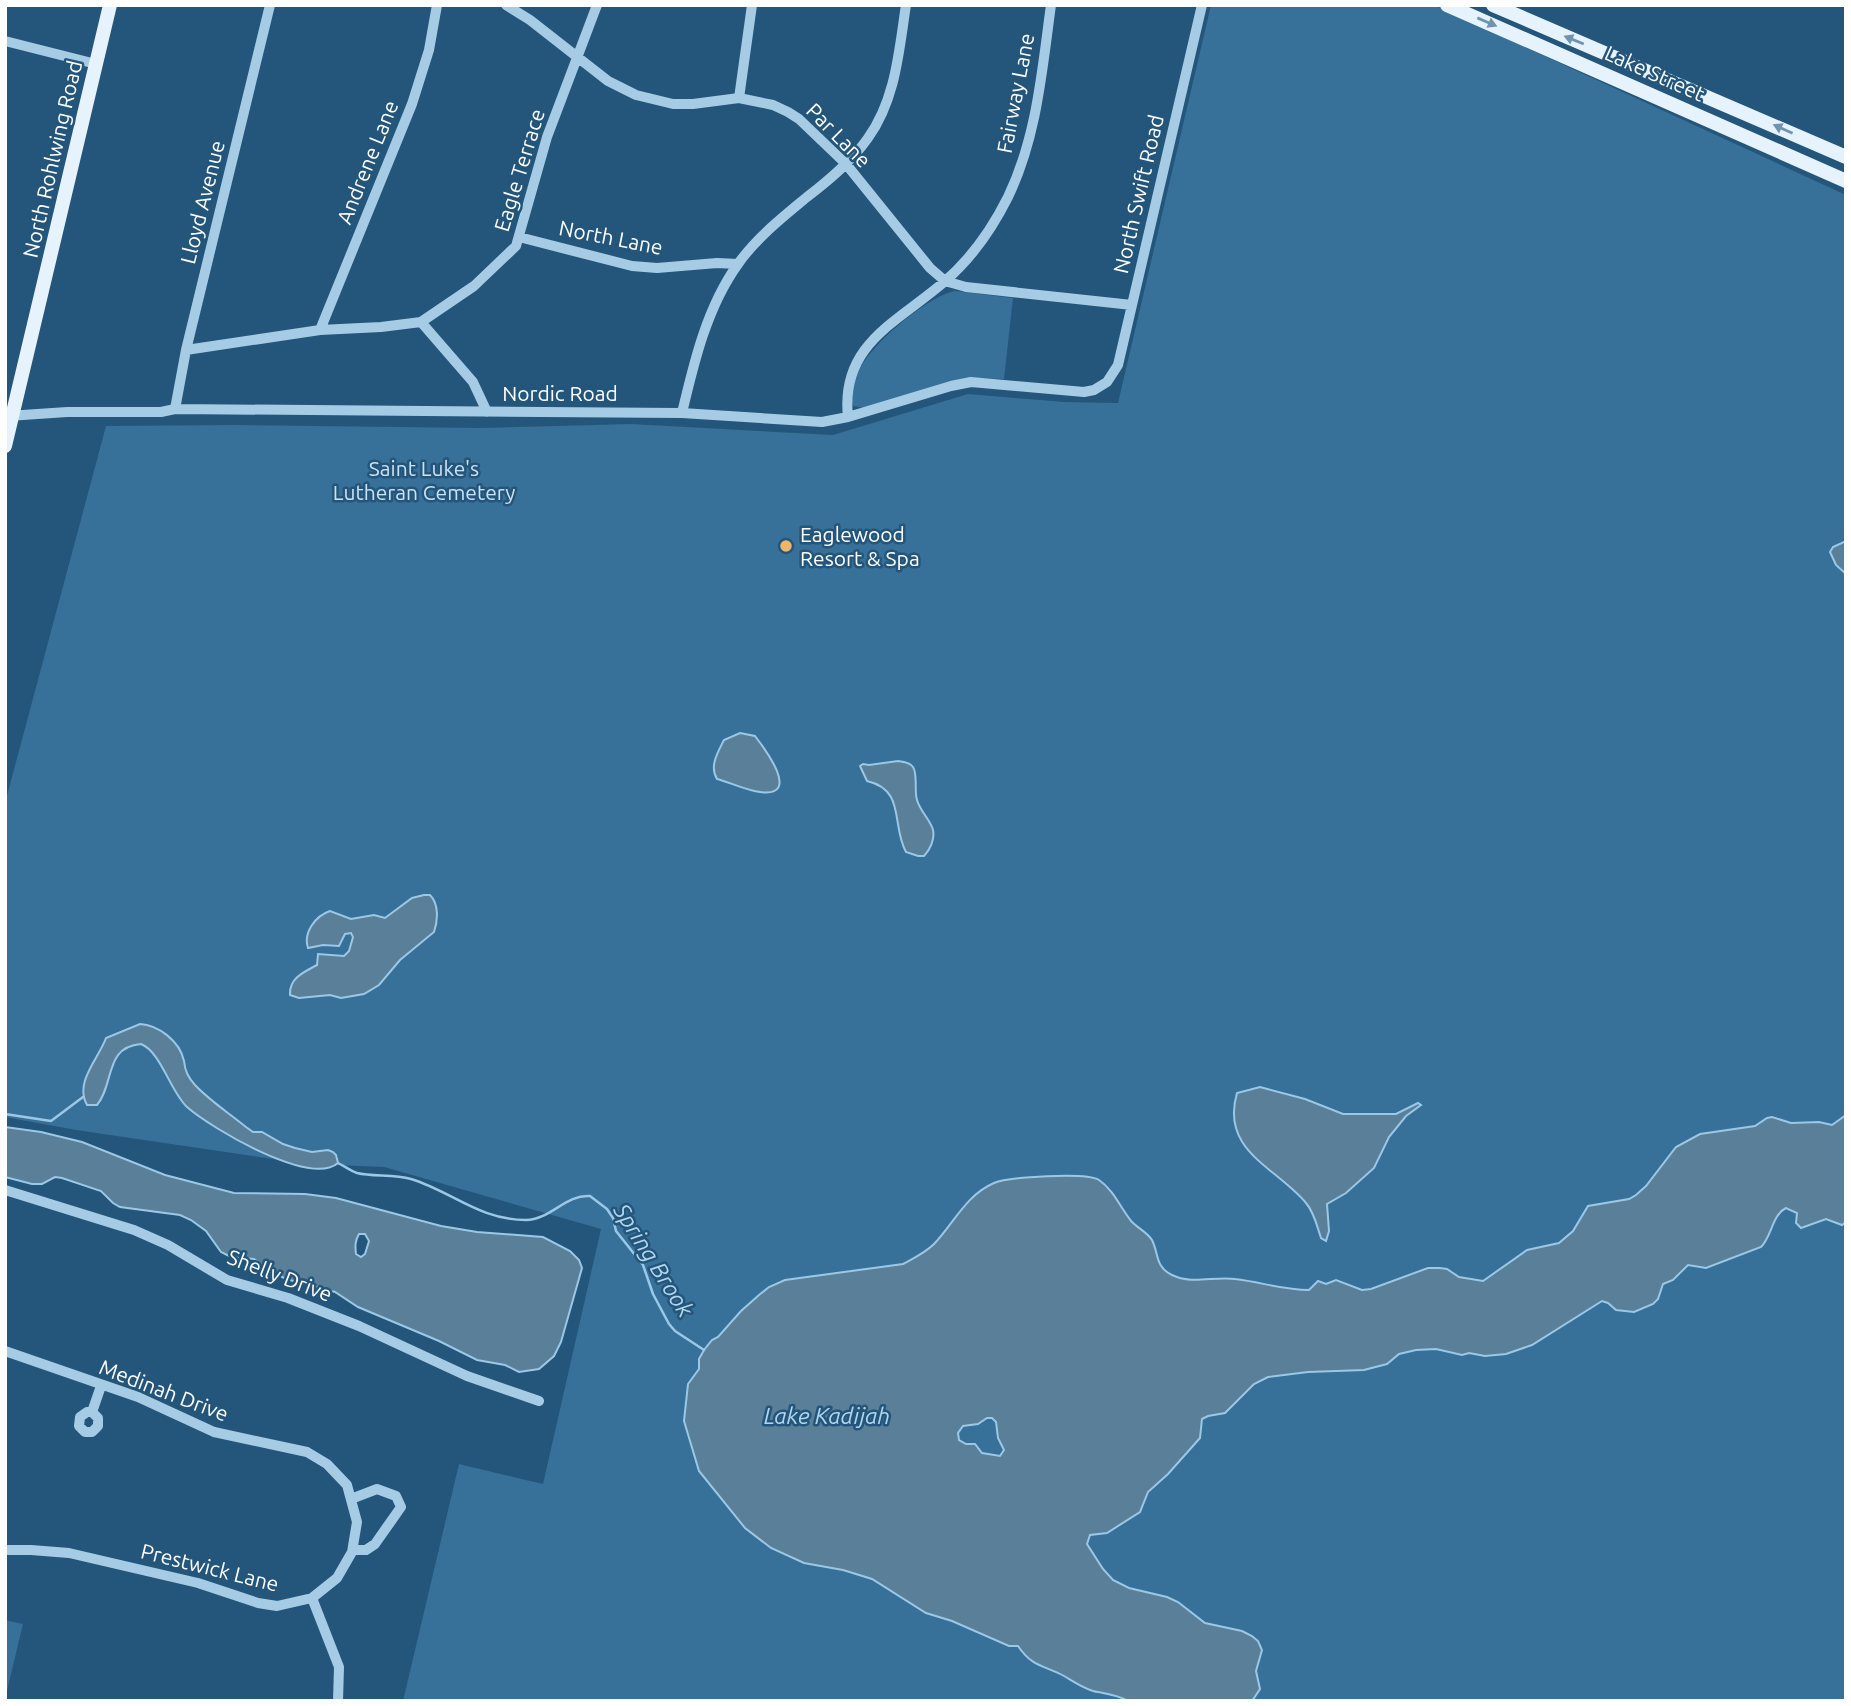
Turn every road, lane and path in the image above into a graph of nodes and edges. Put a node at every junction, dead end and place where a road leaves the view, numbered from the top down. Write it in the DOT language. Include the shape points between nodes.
graph roads {
  1 [pos="110,5"];
  2 [pos="270,5"];
  3 [pos="437,5"];
  4 [pos="506,5"];
  5 [pos="597,5"];
  6 [pos="752,5"];
  7 [pos="906,5"];
  8 [pos="1051,5"];
  9 [pos="1202,5"];
  10 [pos="1447,5"];
  11 [pos="1493,5"];
  12 [pos="5,41"];
  13 [pos="578,56"];
  14 [pos="96,64"];
  15 [pos="739,98"];
  16 [pos="1846,157"];
  17 [pos="846,164"];
  18 [pos="1846,181"];
  19 [pos="519,237"];
  20 [pos="738,264"];
  21 [pos="945,281"];
  22 [pos="1132,304"];
  23 [pos="421,322"];
  24 [pos="320,330"];
  25 [pos="186,350"];
  26 [pos="1101,386"];
  27 [pos="175,409"];
  28 [pos="488,412"];
  29 [pos="682,413"];
  30 [pos="9,416"];
  31 [pos="848,418"];
  32 [pos="5,446"];
  33 [pos="5,1190"];
  34 [pos="5,1351"];
  35 [pos="101,1385"];
  36 [pos="540,1401"];
  37 [pos="92,1412"];
  38 [pos="342,1480"];
  39 [pos="351,1499"];
  40 [pos="5,1550"];
  41 [pos="353,1550"];
  42 [pos="312,1598"];
  43 [pos="338,1701"];
  1 -- 14 [label="main road, North Rohlwing Road"];
  2 -- 25 [label="street, Lloyd Avenue"];
  3 -- 24 [label="street, Andrene Lane" via="412,104"];
  4 -- 13 [label="street, Par Lane"];
  5 -- 13 [label="street, Eagle Terrace"];
  6 -- 15 [label="street"];
  7 -- 17 [label="street" via="887,100 868,138"];
  8 -- 21 [label="street, Fairway Lane" via="1035,114 1019,171 990,228"];
  9 -- 22 [label="street, North Swift Road"];
  10 -- 18 [label="main road, Lake Street, one-way"];
  16 -- 11 [label="main road, Lake Street, one-way"];
  12 -- 14 [label="street"];
  13 -- 15 [label="street, Par Lane" via="621,88 656,102 693,104"];
  13 -- 19 [label="street, Eagle Terrace" via="547,137"];
  14 -- 30 [label="main road, North Rohlwing Road"];
  15 -- 17 [label="street, Par Lane" via="788,112"];
  17 -- 20 [label="street" via="776,223"];
  17 -- 21 [label="street, Par Lane"];
  19 -- 20 [label="street, North Lane" via="632,266"];
  19 -- 23 [label="street, Eagle Terrace" via="516,246 490,271"];
  20 -- 29 [label="street" via="702,337"];
  21 -- 22 [label="street"];
  21 -- 31 [label="street, Fairway Lane" via="884,327 868,346 850,380"];
  22 -- 26 [label="street, North Swift Road" via="1118,365"];
  23 -- 24 [label="street, Eagle Terrace"];
  23 -- 28 [label="street" via="473,382"];
  24 -- 25 [label="street, Eagle Terrace"];
  25 -- 27 [label="street, Lloyd Avenue"];
  26 -- 31 [label="street, Nordic Road" via="1084,392 971,383"];
  27 -- 28 [label="street, Nordic Road"];
  27 -- 30 [label="street, Nordic Road"];
  28 -- 29 [label="street, Nordic Road"];
  29 -- 31 [label="street, Nordic Road" via="809,422"];
  30 -- 32 [label="main road, North Rohlwing Road"];
  33 -- 36 [label="street, Shelly Drive" via="134,1230 227,1280 289,1298 500,1390"];
  34 -- 35 [label="street, Medinah Drive"];
  35 -- 37 [label="street"];
  35 -- 38 [label="street, Medinah Drive" via="214,1432 307,1452"];
  38 -- 39 [label="street, Prestwick Lane"];
  39 -- 41 [label="street, Prestwick Lane" via="357,1522"];
  39 -- 41 [label="street" via="377,1489 396,1496 401,1507 374,1544 366,1550"];
  40 -- 42 [label="street, Prestwick Lane" via="69,1553 198,1583 258,1603 287,1605"];
  41 -- 42 [label="street, Prestwick Lane" via="337,1578"];
  42 -- 43 [label="street" via="337,1660"];
}
